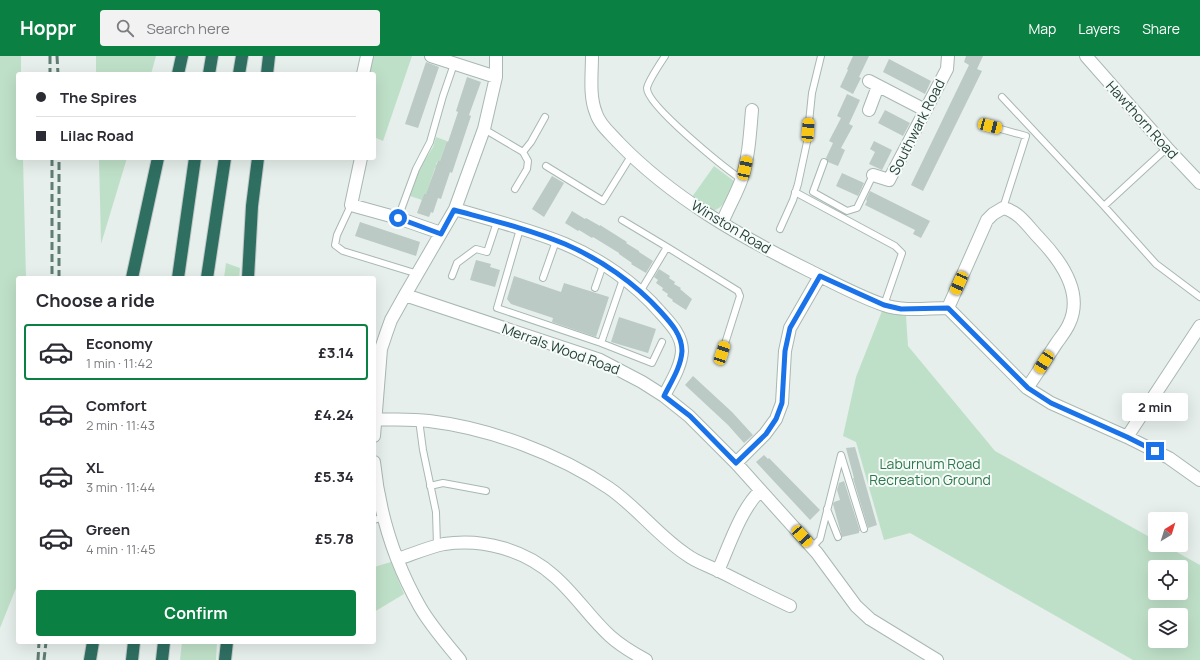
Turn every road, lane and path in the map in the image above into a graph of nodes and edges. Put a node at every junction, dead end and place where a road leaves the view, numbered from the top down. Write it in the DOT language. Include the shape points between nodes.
graph roads {
  1 [pos="182,56"];
  2 [pos="212,56"];
  3 [pos="242,56"];
  4 [pos="268,56"];
  5 [pos="367,56"];
  6 [pos="430,56"];
  7 [pos="496,56"];
  8 [pos="592,56"];
  9 [pos="665,56"];
  10 [pos="821,56"];
  11 [pos="948,56"];
  12 [pos="1086,56"];
  13 [pos="454,64"];
  14 [pos="178,72"];
  15 [pos="209,72"];
  16 [pos="239,72"];
  17 [pos="267,72"];
  18 [pos="363,72"];
  19 [pos="496,77"];
  20 [pos="1002,97"];
  21 [pos="752,110"];
  22 [pos="869,110"];
  23 [pos="925,110"];
  24 [pos="545,117"];
  25 [pos="990,126"];
  26 [pos="484,129"];
  27 [pos="1167,148"];
  28 [pos="523,152"];
  29 [pos="631,156"];
  30 [pos="158,160"];
  31 [pos="195,160"];
  32 [pos="225,160"];
  33 [pos="258,160"];
  34 [pos="361,160"];
  35 [pos="824,162"];
  36 [pos="546,166"];
  37 [pos="873,175"];
  38 [pos="742,179"];
  39 [pos="1200,183"];
  40 [pos="515,189"];
  41 [pos="795,192"];
  42 [pos="351,205"];
  43 [pos="1104,206"];
  44 [pos="1003,208"];
  45 [pos="454,210"];
  46 [pos="398,218"];
  47 [pos="622,220"];
  48 [pos="497,222"];
  49 [pos="722,223"];
  50 [pos="520,229"];
  51 [pos="780,229"];
  52 [pos="441,234"];
  53 [pos="556,241"];
  54 [pos="667,247"];
  55 [pos="603,265"];
  56 [pos="418,274"];
  57 [pos="132,276"];
  58 [pos="178,276"];
  59 [pos="207,276"];
  60 [pos="248,276"];
  61 [pos="452,276"];
  62 [pos="820,276"];
  63 [pos="543,278"];
  64 [pos="624,279"];
  65 [pos="595,288"];
  66 [pos="640,292"];
  67 [pos="405,295"];
  68 [pos="1200,297"];
  69 [pos="884,305"];
  70 [pos="948,308"];
  71 [pos="1200,326"];
  72 [pos="662,342"];
  73 [pos="601,343"];
  74 [pos="378,348"];
  75 [pos="722,353"];
  76 [pos="376,384"];
  77 [pos="1028,388"];
  78 [pos="664,396"];
  79 [pos="376,419"];
  80 [pos="419,420"];
  81 [pos="1127,437"];
  82 [pos="736,463"];
  83 [pos="1200,480"];
  84 [pos="376,486"];
  85 [pos="430,486"];
  86 [pos="486,491"];
  87 [pos="760,491"];
  88 [pos="827,509"];
  89 [pos="379,518"];
  90 [pos="864,529"];
  91 [pos="838,537"];
  92 [pos="437,546"];
  93 [pos="814,550"];
  94 [pos="398,560"];
  95 [pos="718,571"];
  96 [pos="790,606"];
  97 [pos="93,644"];
  98 [pos="134,644"];
  99 [pos="164,644"];
  100 [pos="227,644"];
  101 [pos="90,660"];
  102 [pos="132,660"];
  103 [pos="162,660"];
  104 [pos="225,660"];
  105 [pos="460,660"];
  106 [pos="646,660"];
  107 [pos="937,660"];
  1 -- 14 [label="highway"];
  2 -- 15 [label="highway"];
  3 -- 16 [label="highway"];
  4 -- 17 [label="highway"];
  5 -- 18 [label="street"];
  6 -- 13 [label="street"];
  7 -- 19 [label="street"];
  8 -- 29 [label="street, Winston Road" via="596,114 606,130"];
  9 -- 38 [label="lane" via="647,87 648,94 662,112 722,166"];
  10 -- 41 [label="lane" via="810,106 807,142"];
  11 -- 23 [label="street, Southwark Road" via="947,69"];
  12 -- 27 [label="street, Hawthorn Road"];
  13 -- 19 [label="street"];
  13 -- 46 [label="lane" via="430,142 416,169"];
  19 -- 26 [label="street"];
  20 -- 43 [label="lane"];
  21 -- 38 [label="street"];
  22 -- 23 [label="street" via="874,84"];
  23 -- 37 [label="street, Southwark Road" via="889,180"];
  24 -- 28 [label="lane"];
  25 -- 44 [label="lane" via="1026,136"];
  26 -- 28 [label="lane"];
  26 -- 45 [label="street"];
  27 -- 39 [label="street, Hawthorn Road"];
  27 -- 43 [label="lane"];
  28 -- 40 [label="lane" via="528,161"];
  29 -- 36 [label="lane" via="603,201"];
  29 -- 49 [label="street, Winston Road" via="692,204"];
  30 -- 57 [label="highway"];
  31 -- 58 [label="highway"];
  32 -- 59 [label="highway"];
  33 -- 60 [label="highway"];
  34 -- 42 [label="street"];
  35 -- 37 [label="lane" via="813,192 847,210 857,208"];
  38 -- 49 [label="street"];
  41 -- 51 [label="lane"];
  41 -- 69 [label="lane" via="895,246 902,253"];
  42 -- 46 [label="street"];
  42 -- 56 [label="lane" via="337,235 335,246 343,251"];
  43 -- 68 [label="lane" via="1156,264"];
  44 -- 70 [label="street" via="986,220"];
  44 -- 77 [label="street" via="1011,210 1047,246 1071,284 1073,296 1073,310 1069,323"];
  45 -- 48 [label="street"];
  45 -- 52 [label="street"];
  46 -- 52 [label="street"];
  47 -- 54 [label="lane"];
  48 -- 50 [label="street"];
  48 -- 61 [label="lane" via="487,252 476,249 457,263"];
  49 -- 62 [label="street, Winston Road" via="763,248"];
  50 -- 53 [label="street"];
  50 -- 73 [label="lane" via="498,308"];
  52 -- 56 [label="street"];
  53 -- 55 [label="street"];
  53 -- 63 [label="lane"];
  54 -- 66 [label="lane"];
  54 -- 75 [label="lane" via="738,291 740,296"];
  55 -- 64 [label="street"];
  55 -- 65 [label="lane"];
  56 -- 67 [label="street"];
  62 -- 69 [label="street, Winston Road"];
  62 -- 82 [label="street" via="790,328 785,351 782,403 776,419 766,434"];
  64 -- 66 [label="street"];
  64 -- 73 [label="lane"];
  66 -- 78 [label="street" via="674,327 682,350 675,375"];
  67 -- 74 [label="street"];
  67 -- 78 [label="street, Merrals Wood Road" via="600,360"];
  69 -- 70 [label="street, Winston Road" via="901,309"];
  70 -- 77 [label="street"];
  71 -- 81 [label="street"];
  72 -- 73 [label="lane" via="652,363"];
  74 -- 76 [label="street"];
  77 -- 81 [label="street" via="1051,403"];
  78 -- 82 [label="street, Merrals Wood Road" via="690,416"];
  79 -- 80 [label="street"];
  80 -- 85 [label="lane"];
  80 -- 95 [label="street" via="459,425 499,436 570,465 609,488 688,556"];
  81 -- 83 [label="street" via="1169,458"];
  82 -- 87 [label="street, Merrals Wood Road"];
  84 -- 89 [label="street"];
  85 -- 86 [label="lane" via="443,483"];
  85 -- 92 [label="lane" via="436,512"];
  87 -- 93 [label="street, Merrals Wood Road"];
  87 -- 95 [label="street" via="743,515"];
  88 -- 90 [label="lane" via="841,455"];
  88 -- 91 [label="lane"];
  88 -- 93 [label="lane" via="820,539"];
  89 -- 94 [label="street"];
  92 -- 94 [label="street"];
  92 -- 106 [label="street" via="467,542 491,544 514,551 535,562 554,576 610,636"];
  93 -- 107 [label="street, Merrals Wood Road" via="856,606 870,619"];
  94 -- 105 [label="street" via="420,607"];
  95 -- 96 [label="street"];
  97 -- 101 [label="highway"];
  98 -- 102 [label="highway"];
  99 -- 103 [label="highway"];
  100 -- 104 [label="highway"];
}
